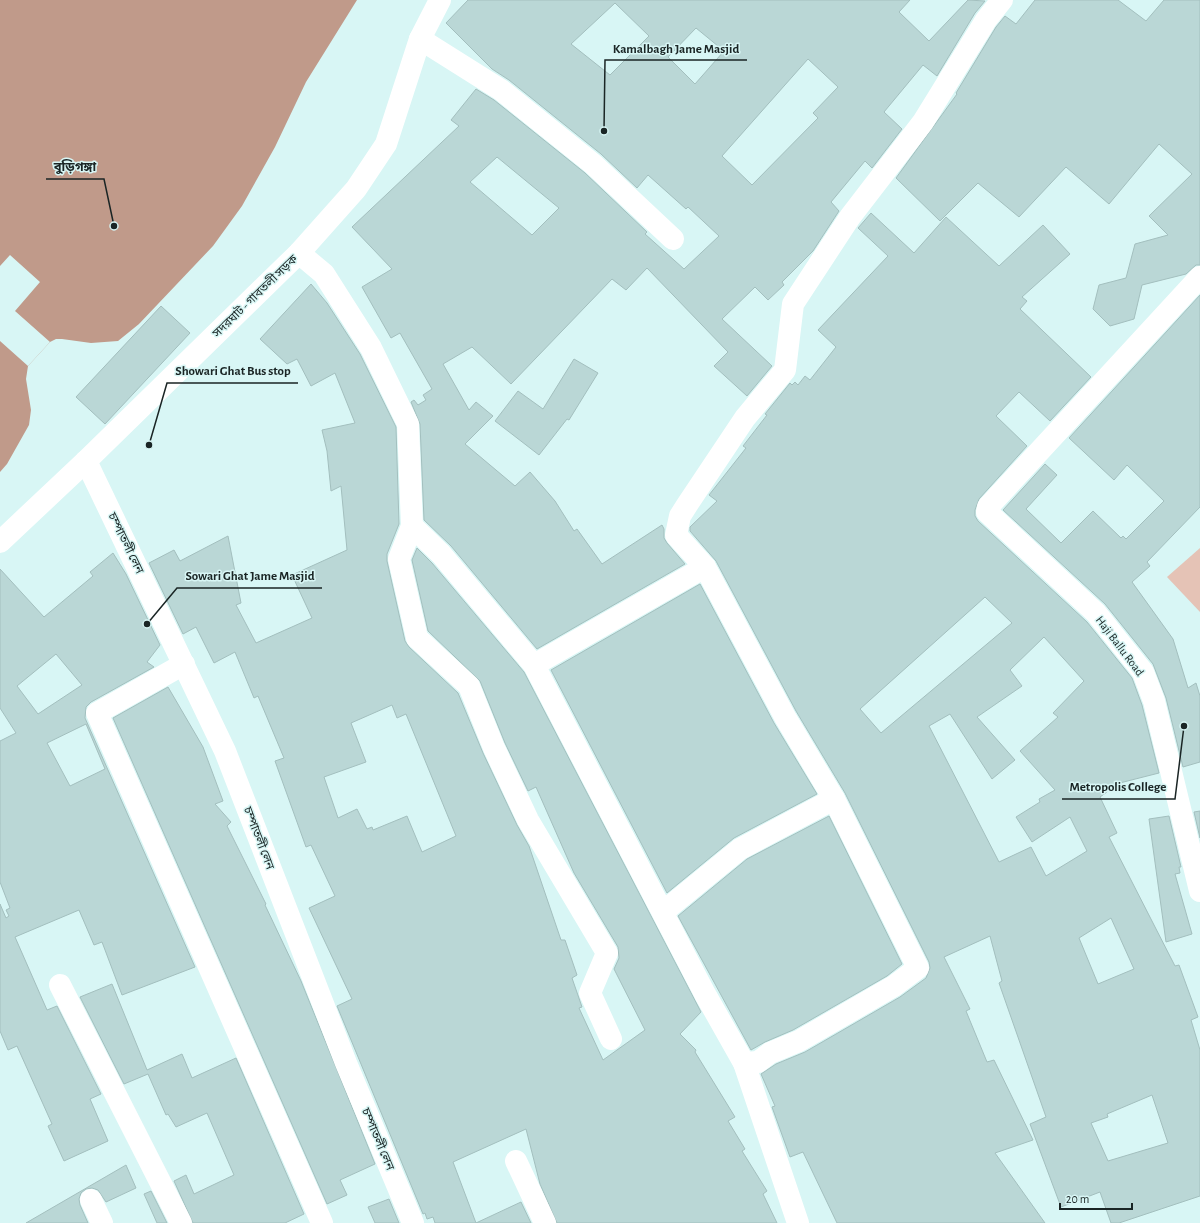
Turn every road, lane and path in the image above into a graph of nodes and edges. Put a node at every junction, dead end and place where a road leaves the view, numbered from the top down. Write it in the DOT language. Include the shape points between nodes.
graph roads {
  1 [pos="440,0"];
  2 [pos="1002,0"];
  3 [pos="420,39"];
  4 [pos="673,239"];
  5 [pos="299,252"];
  6 [pos="1200,278"];
  7 [pos="86,461"];
  8 [pos="412,526"];
  9 [pos="0,542"];
  10 [pos="705,567"];
  11 [pos="184,664"];
  12 [pos="534,665"];
  13 [pos="834,799"];
  14 [pos="1200,891"];
  15 [pos="664,912"];
  16 [pos="60,985"];
  17 [pos="611,1039"];
  18 [pos="744,1063"];
  19 [pos="516,1161"];
  20 [pos="91,1200"];
  21 [pos="102,1223"];
  22 [pos="182,1223"];
  23 [pos="322,1223"];
  24 [pos="413,1223"];
  25 [pos="545,1223"];
  26 [pos="798,1223"];
  1 -- 3 [label="main road, সদরঘাট - গাবতলী সড়ক"];
  2 -- 10 [label="main road" via="986,20 923,122 850,217 793,304 785,370 746,418 680,516 676,535"];
  3 -- 4 [label="main road" via="501,90 593,164"];
  3 -- 5 [label="main road, সদরঘাট - গাবতলী সড়ক" via="386,144 356,189"];
  5 -- 7 [label="main road, সদরঘাট - গাবতলী সড়ক"];
  5 -- 8 [label="main road" via="324,274 371,348 408,424"];
  6 -- 14 [label="main road, Haji Ballu Road" via="988,507 988,512 1096,613 1143,672 1154,701"];
  7 -- 9 [label="main road, সদরঘাট - গাবতলী সড়ক"];
  7 -- 11 [label="main road, চম্পাতলী লেন"];
  8 -- 12 [label="main road" via="441,554"];
  8 -- 17 [label="main road" via="399,558 417,638 469,686 494,748 528,820 607,953 590,993"];
  10 -- 12 [label="main road"];
  10 -- 13 [label="main road" via="785,717"];
  11 -- 23 [label="main road" via="97,713"];
  11 -- 24 [label="main road, চম্পাতলী লেন" via="225,751 346,1063"];
  12 -- 15 [label="main road"];
  13 -- 15 [label="main road" via="740,849"];
  13 -- 18 [label="main road" via="918,968 894,986 799,1041 770,1053 758,1062"];
  15 -- 18 [label="main road" via="705,994"];
  16 -- 22 [label="main road"];
  18 -- 26 [label="main road"];
  19 -- 25 [label="main road"];
  20 -- 21 [label="main road"];
}
